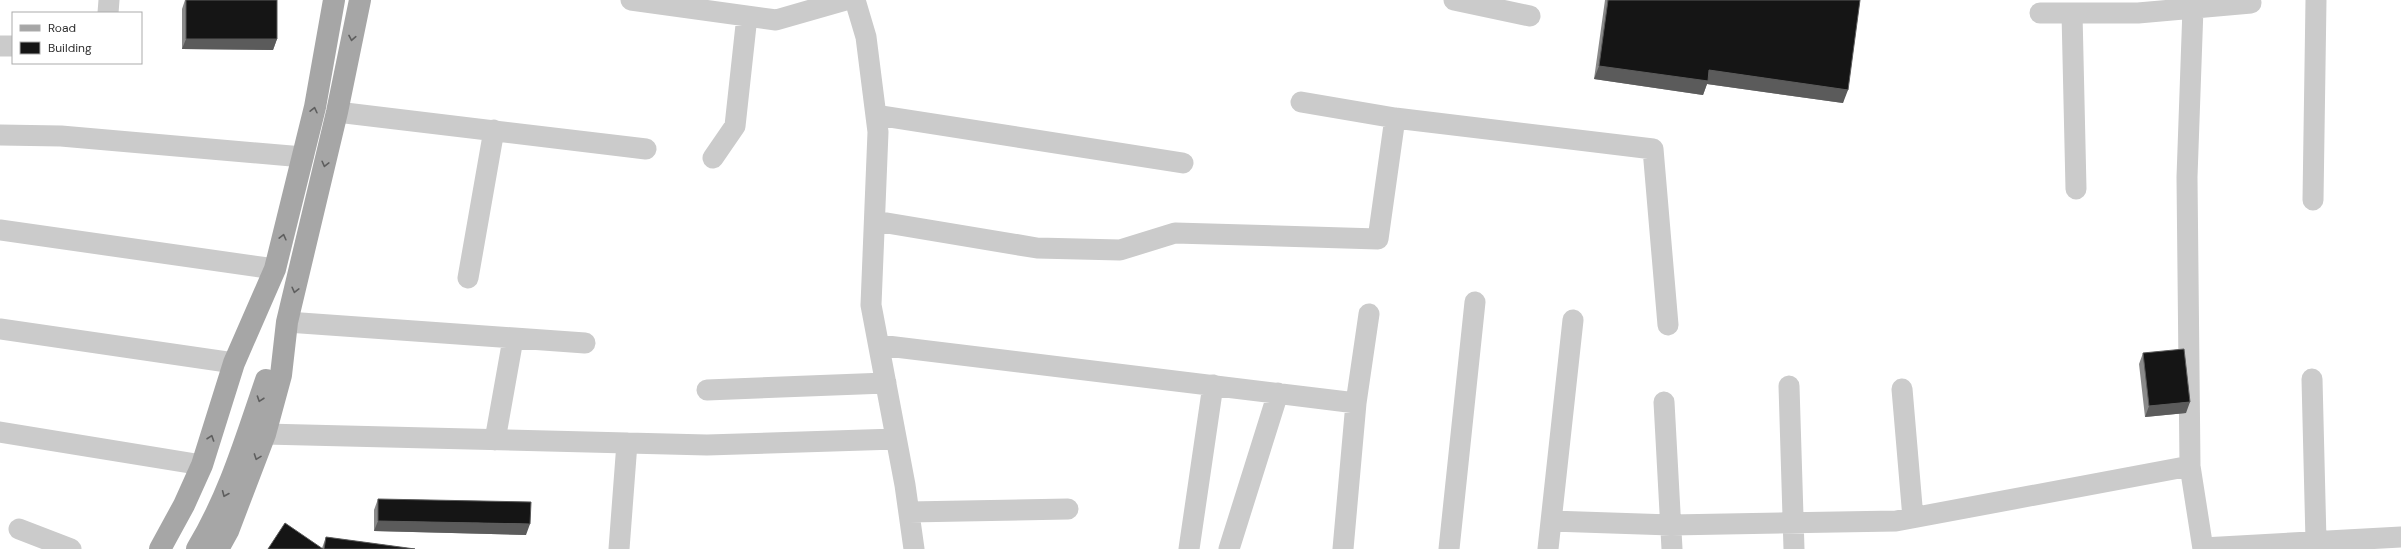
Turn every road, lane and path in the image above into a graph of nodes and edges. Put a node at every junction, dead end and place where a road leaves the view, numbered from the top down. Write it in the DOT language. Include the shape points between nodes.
graph roads {
  1 [pos="109,0"];
  2 [pos="334,0"];
  3 [pos="360,0"];
  4 [pos="631,0"];
  5 [pos="846,0"];
  6 [pos="855,0"];
  7 [pos="1454,0"];
  8 [pos="2316,0"];
  9 [pos="2251,4"];
  10 [pos="2138,6"];
  11 [pos="2193,8"];
  12 [pos="108,12"];
  13 [pos="2040,13"];
  14 [pos="2072,13"];
  15 [pos="747,16"];
  16 [pos="1530,16"];
  17 [pos="0,46"];
  18 [pos="12,46"];
  19 [pos="1301,102"];
  20 [pos="337,112"];
  21 [pos="876,115"];
  22 [pos="1394,118"];
  23 [pos="494,130"];
  24 [pos="0,135"];
  25 [pos="646,149"];
  26 [pos="303,157"];
  27 [pos="713,158"];
  28 [pos="1183,163"];
  29 [pos="2076,189"];
  30 [pos="2313,200"];
  31 [pos="875,221"];
  32 [pos="0,230"];
  33 [pos="275,269"];
  34 [pos="468,278"];
  35 [pos="1475,302"];
  36 [pos="1369,314"];
  37 [pos="1573,320"];
  38 [pos="287,322"];
  39 [pos="1668,325"];
  40 [pos="0,329"];
  41 [pos="513,339"];
  42 [pos="585,343"];
  43 [pos="879,345"];
  44 [pos="234,363"];
  45 [pos="2312,379"];
  46 [pos="886,383"];
  47 [pos="1213,385"];
  48 [pos="1789,386"];
  49 [pos="1902,389"];
  50 [pos="707,390"];
  51 [pos="1278,393"];
  52 [pos="1664,402"];
  53 [pos="1356,403"];
  54 [pos="248,431"];
  55 [pos="0,432"];
  56 [pos="896,439"];
  57 [pos="495,440"];
  58 [pos="627,443"];
  59 [pos="202,466"];
  60 [pos="2190,466"];
  61 [pos="1068,509"];
  62 [pos="909,512"];
  63 [pos="1913,518"];
  64 [pos="1552,521"];
  65 [pos="1794,523"];
  66 [pos="1671,524"];
  67 [pos="19,529"];
  68 [pos="2401,538"];
  69 [pos="2316,541"];
  70 [pos="2338,544"];
  71 [pos="70,549"];
  72 [pos="160,549"];
  73 [pos="176,549"];
  74 [pos="197,549"];
  75 [pos="218,549"];
  76 [pos="618,549"];
  77 [pos="914,549"];
  78 [pos="1189,549"];
  79 [pos="1229,549"];
  80 [pos="1342,549"];
  81 [pos="1449,549"];
  82 [pos="1548,549"];
  83 [pos="1672,549"];
  84 [pos="1794,549"];
  85 [pos="2203,549"];
  1 -- 12 [label="street"];
  26 -- 2 [label="main road, one-way" via="315,108"];
  3 -- 20 [label="main road, one-way"];
  4 -- 15 [label="street"];
  5 -- 15 [label="street" via="776,20"];
  6 -- 21 [label="street" via="866,37"];
  7 -- 16 [label="street"];
  8 -- 30 [label="street"];
  9 -- 11 [label="street"];
  10 -- 11 [label="street"];
  10 -- 14 [label="street"];
  11 -- 60 [label="street" via="2187,177"];
  13 -- 14 [label="street"];
  14 -- 29 [label="street"];
  15 -- 27 [label="street" via="735,126"];
  17 -- 18 [label="street"];
  19 -- 22 [label="street"];
  20 -- 23 [label="street"];
  20 -- 38 [label="main road, one-way"];
  21 -- 28 [label="street"];
  21 -- 31 [label="street" via="878,132"];
  22 -- 31 [label="street" via="1378,239 1175,233 1120,250 1037,248"];
  22 -- 39 [label="street" via="1653,149"];
  23 -- 25 [label="street"];
  23 -- 34 [label="street"];
  24 -- 26 [label="street" via="60,136"];
  33 -- 26 [label="main road, one-way"];
  31 -- 43 [label="street" via="871,305"];
  32 -- 33 [label="street"];
  33 -- 44 [label="main road"];
  33 -- 54 [label="main road"];
  35 -- 81 [label="street"];
  36 -- 53 [label="street"];
  37 -- 64 [label="street"];
  38 -- 41 [label="street"];
  38 -- 54 [label="main road, one-way" via="281,375"];
  40 -- 44 [label="street"];
  41 -- 42 [label="street"];
  41 -- 57 [label="street"];
  43 -- 46 [label="street"];
  43 -- 47 [label="street"];
  59 -- 44 [label="main road, one-way"];
  45 -- 69 [label="street"];
  46 -- 50 [label="street"];
  46 -- 56 [label="street"];
  47 -- 51 [label="street"];
  47 -- 78 [label="street"];
  48 -- 65 [label="street"];
  49 -- 63 [label="street"];
  51 -- 53 [label="street"];
  51 -- 79 [label="street"];
  52 -- 66 [label="street"];
  53 -- 80 [label="street"];
  54 -- 57 [label="street"];
  54 -- 73 [label="main road" via="204,494"];
  54 -- 74 [label="main road, one-way" via="219,509"];
  54 -- 75 [label="main road, one-way" via="228,531"];
  55 -- 59 [label="street"];
  56 -- 58 [label="street" via="707,445"];
  56 -- 62 [label="street"];
  57 -- 58 [label="street"];
  58 -- 76 [label="street"];
  59 -- 72 [label="main road"];
  60 -- 63 [label="street"];
  60 -- 85 [label="street"];
  61 -- 62 [label="street"];
  62 -- 77 [label="street"];
  63 -- 65 [label="street" via="1896,521"];
  64 -- 66 [label="street"];
  64 -- 82 [label="street"];
  65 -- 66 [label="street"];
  65 -- 84 [label="street"];
  66 -- 83 [label="street"];
  67 -- 71 [label="street"];
  68 -- 70 [label="street"];
  69 -- 70 [label="street"];
  69 -- 85 [label="street"];
}
